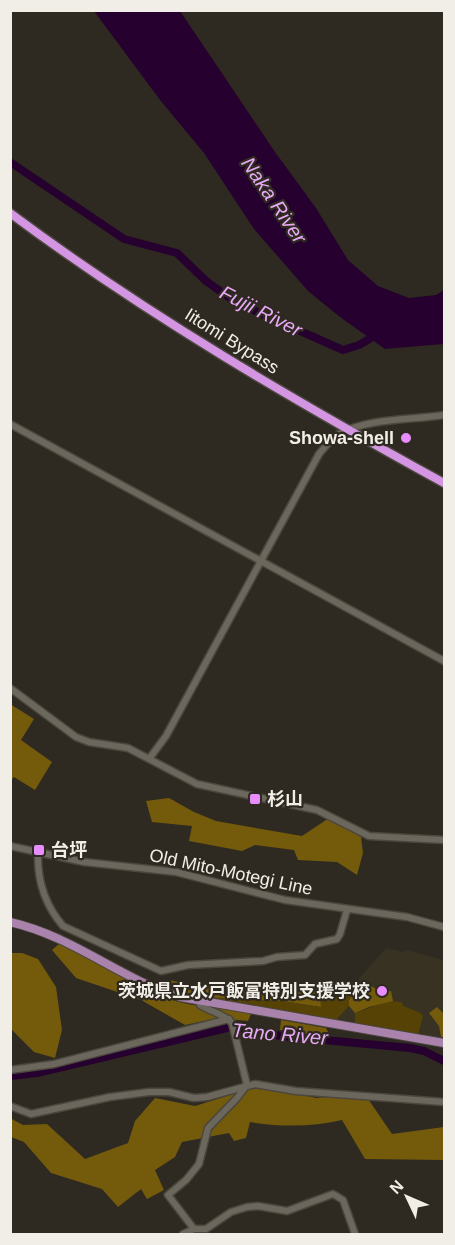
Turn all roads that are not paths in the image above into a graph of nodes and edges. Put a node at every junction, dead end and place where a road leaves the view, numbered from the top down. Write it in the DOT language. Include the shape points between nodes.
graph roads {
  1 [pos="10,213"];
  2 [pos="444,415"];
  3 [pos="10,424"];
  4 [pos="348,430"];
  5 [pos="444,483"];
  6 [pos="261,561"];
  7 [pos="444,661"];
  8 [pos="10,688"];
  9 [pos="149,759"];
  10 [pos="444,840"];
  11 [pos="10,846"];
  12 [pos="38,852"];
  13 [pos="346,910"];
  14 [pos="10,922"];
  15 [pos="444,927"];
  16 [pos="199,1001"];
  17 [pos="231,1024"];
  18 [pos="444,1042"];
  19 [pos="10,1070"];
  20 [pos="247,1085"];
  21 [pos="444,1102"];
  22 [pos="10,1106"];
  23 [pos="194,1229"];
  24 [pos="208,1232"];
  25 [pos="354,1232"];
  26 [pos="183,1234"];
  1 -- 4 [label="highway, Iitomi Bypass" via="85,267"];
  2 -- 4 [label="street"];
  3 -- 6 [label="street"];
  4 -- 5 [label="highway, Iitomi Bypass"];
  4 -- 6 [label="street" via="337,435 319,454"];
  6 -- 7 [label="street"];
  6 -- 9 [label="street" via="166,736"];
  8 -- 9 [label="street" via="76,737 128,748"];
  9 -- 10 [label="street" via="197,784 317,810 369,836"];
  11 -- 12 [label="street, Old Mito-Motegi Line"];
  12 -- 13 [label="street, Old Mito-Motegi Line" via="84,862 176,872 285,900"];
  12 -- 13 [label="street" via="40,884 52,913 63,926 161,971 305,955 315,944 337,939"];
  13 -- 15 [label="street, Old Mito-Motegi Line" via="407,917"];
  14 -- 16 [label="main road" via="53,935 148,986"];
  16 -- 17 [label="street"];
  16 -- 18 [label="main road"];
  17 -- 19 [label="street" via="54,1064"];
  17 -- 20 [label="street"];
  20 -- 21 [label="street"];
  20 -- 22 [label="street" via="207,1097 149,1092 30,1114"];
  20 -- 23 [label="street" via="208,1128 199,1164 168,1195"];
  23 -- 24 [label="street"];
  23 -- 26 [label="street"];
  24 -- 25 [label="street" via="231,1212 247,1207 287,1211 333,1194 342,1200"];
}
